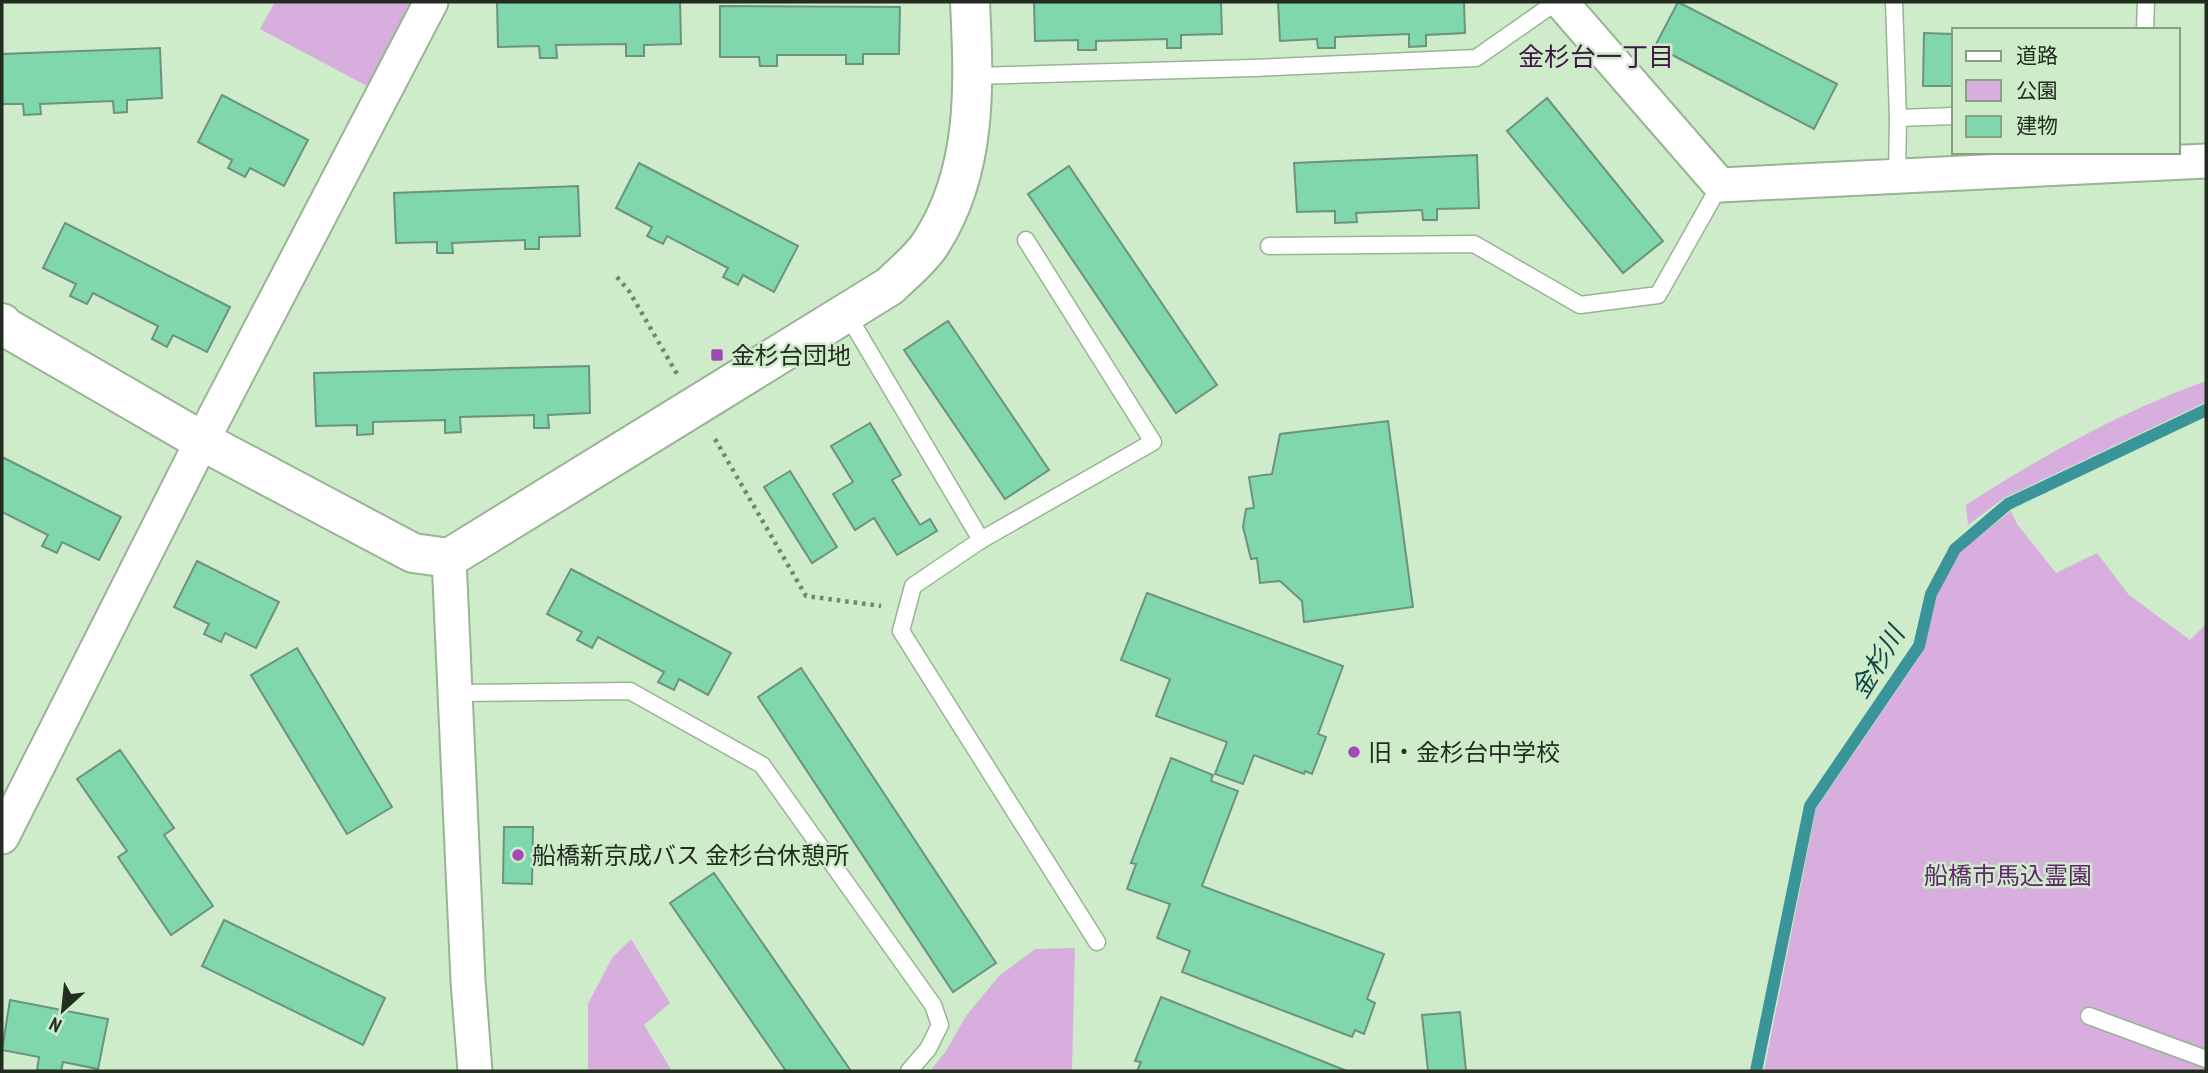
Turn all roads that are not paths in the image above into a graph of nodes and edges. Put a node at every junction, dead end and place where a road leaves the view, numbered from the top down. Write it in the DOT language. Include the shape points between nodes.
graph roads {
  1 [pos="431,2"];
  2 [pos="970,2"];
  3 [pos="1558,2"];
  4 [pos="1895,2"];
  5 [pos="2146,2"];
  6 [pos="2145,28"];
  7 [pos="973,76"];
  8 [pos="1952,116"];
  9 [pos="1898,118"];
  10 [pos="2206,161"];
  11 [pos="1897,176"];
  12 [pos="1720,185"];
  13 [pos="1026,240"];
  14 [pos="1269,246"];
  15 [pos="847,314"];
  16 [pos="2,323"];
  17 [pos="202,442"];
  18 [pos="981,540"];
  19 [pos="449,558"];
  20 [pos="456,693"];
  21 [pos="2,837"];
  22 [pos="1097,942"];
  23 [pos="2089,1016"];
  24 [pos="2206,1059"];
  25 [pos="475,1071"];
  26 [pos="909,1071"];
  1 -- 17 [label="street"];
  2 -- 7 [label="street"];
  3 -- 7 [label="lane" via="1476,58"];
  3 -- 12 [label="street"];
  4 -- 9 [label="lane"];
  5 -- 6 [label="lane"];
  7 -- 15 [label="street" via="968,147 952,203 930,245 890,286"];
  8 -- 9 [label="lane"];
  9 -- 11 [label="lane"];
  10 -- 11 [label="street"];
  11 -- 12 [label="street"];
  12 -- 14 [label="lane" via="1658,295 1580,305 1474,243"];
  13 -- 18 [label="lane" via="1153,442"];
  15 -- 18 [label="lane"];
  15 -- 19 [label="street"];
  16 -- 17 [label="street"];
  17 -- 19 [label="street" via="413,553"];
  17 -- 21 [label="street"];
  18 -- 22 [label="lane" via="913,586 901,631"];
  19 -- 20 [label="street"];
  20 -- 25 [label="street"];
  20 -- 26 [label="lane" via="630,691 762,765 933,1005 940,1026"];
  23 -- 24 [label="lane"];
}
